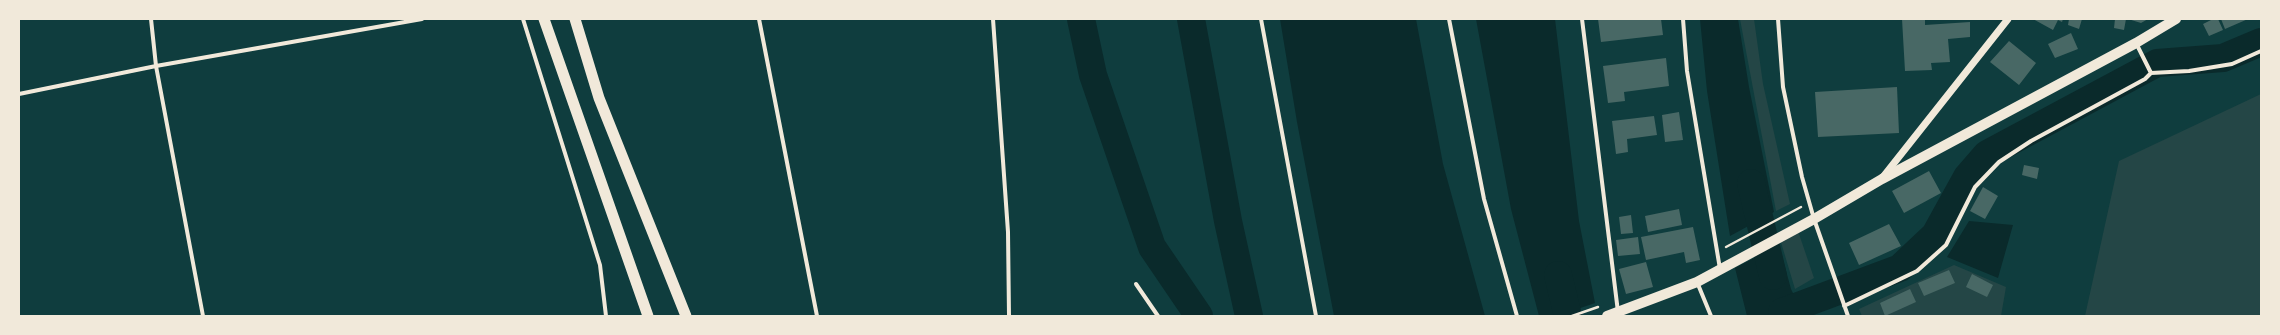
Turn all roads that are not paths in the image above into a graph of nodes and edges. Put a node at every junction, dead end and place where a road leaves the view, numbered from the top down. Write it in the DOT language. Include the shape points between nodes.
graph roads {
  1 [pos="151,19"];
  2 [pos="422,19"];
  3 [pos="523,19"];
  4 [pos="544,19"];
  5 [pos="575,19"];
  6 [pos="759,19"];
  7 [pos="993,19"];
  8 [pos="1260,19"];
  9 [pos="1449,19"];
  10 [pos="1582,19"];
  11 [pos="1683,19"];
  12 [pos="1778,19"];
  13 [pos="2008,19"];
  14 [pos="2176,19"];
  15 [pos="2137,43"];
  16 [pos="2261,51"];
  17 [pos="156,66"];
  18 [pos="2151,72"];
  19 [pos="19,94"];
  20 [pos="1882,179"];
  21 [pos="1814,219"];
  22 [pos="1720,270"];
  23 [pos="1697,282"];
  24 [pos="1136,284"];
  25 [pos="1844,305"];
  26 [pos="1612,314"];
  27 [pos="203,316"];
  28 [pos="606,316"];
  29 [pos="648,316"];
  30 [pos="686,316"];
  31 [pos="816,316"];
  32 [pos="1009,316"];
  33 [pos="1158,316"];
  34 [pos="1316,316"];
  35 [pos="1517,316"];
  36 [pos="1711,316"];
  37 [pos="1848,316"];
  1 -- 17 [label="street"];
  2 -- 17 [label="street"];
  3 -- 28 [label="street" via="600,265"];
  4 -- 29 [label="highway"];
  5 -- 30 [label="highway" via="599,98"];
  6 -- 31 [label="street"];
  7 -- 32 [label="street" via="1008,232"];
  8 -- 34 [label="street"];
  9 -- 35 [label="street" via="1484,199"];
  10 -- 26 [label="street" via="1617,300"];
  11 -- 22 [label="street" via="1687,71"];
  12 -- 21 [label="street" via="1783,87"];
  13 -- 20 [label="street"];
  14 -- 15 [label="main road"];
  15 -- 18 [label="street"];
  15 -- 20 [label="main road"];
  16 -- 18 [label="street" via="2232,64 2189,71"];
  17 -- 19 [label="street"];
  17 -- 27 [label="street"];
  18 -- 25 [label="street" via="2145,79 2031,141 1999,162 1975,187 1946,245 1917,271"];
  20 -- 21 [label="main road"];
  21 -- 22 [label="main road"];
  21 -- 25 [label="street"];
  22 -- 23 [label="main road"];
  23 -- 26 [label="main road"];
  23 -- 36 [label="street"];
  24 -- 33 [label="street"];
  25 -- 37 [label="street"];
}
